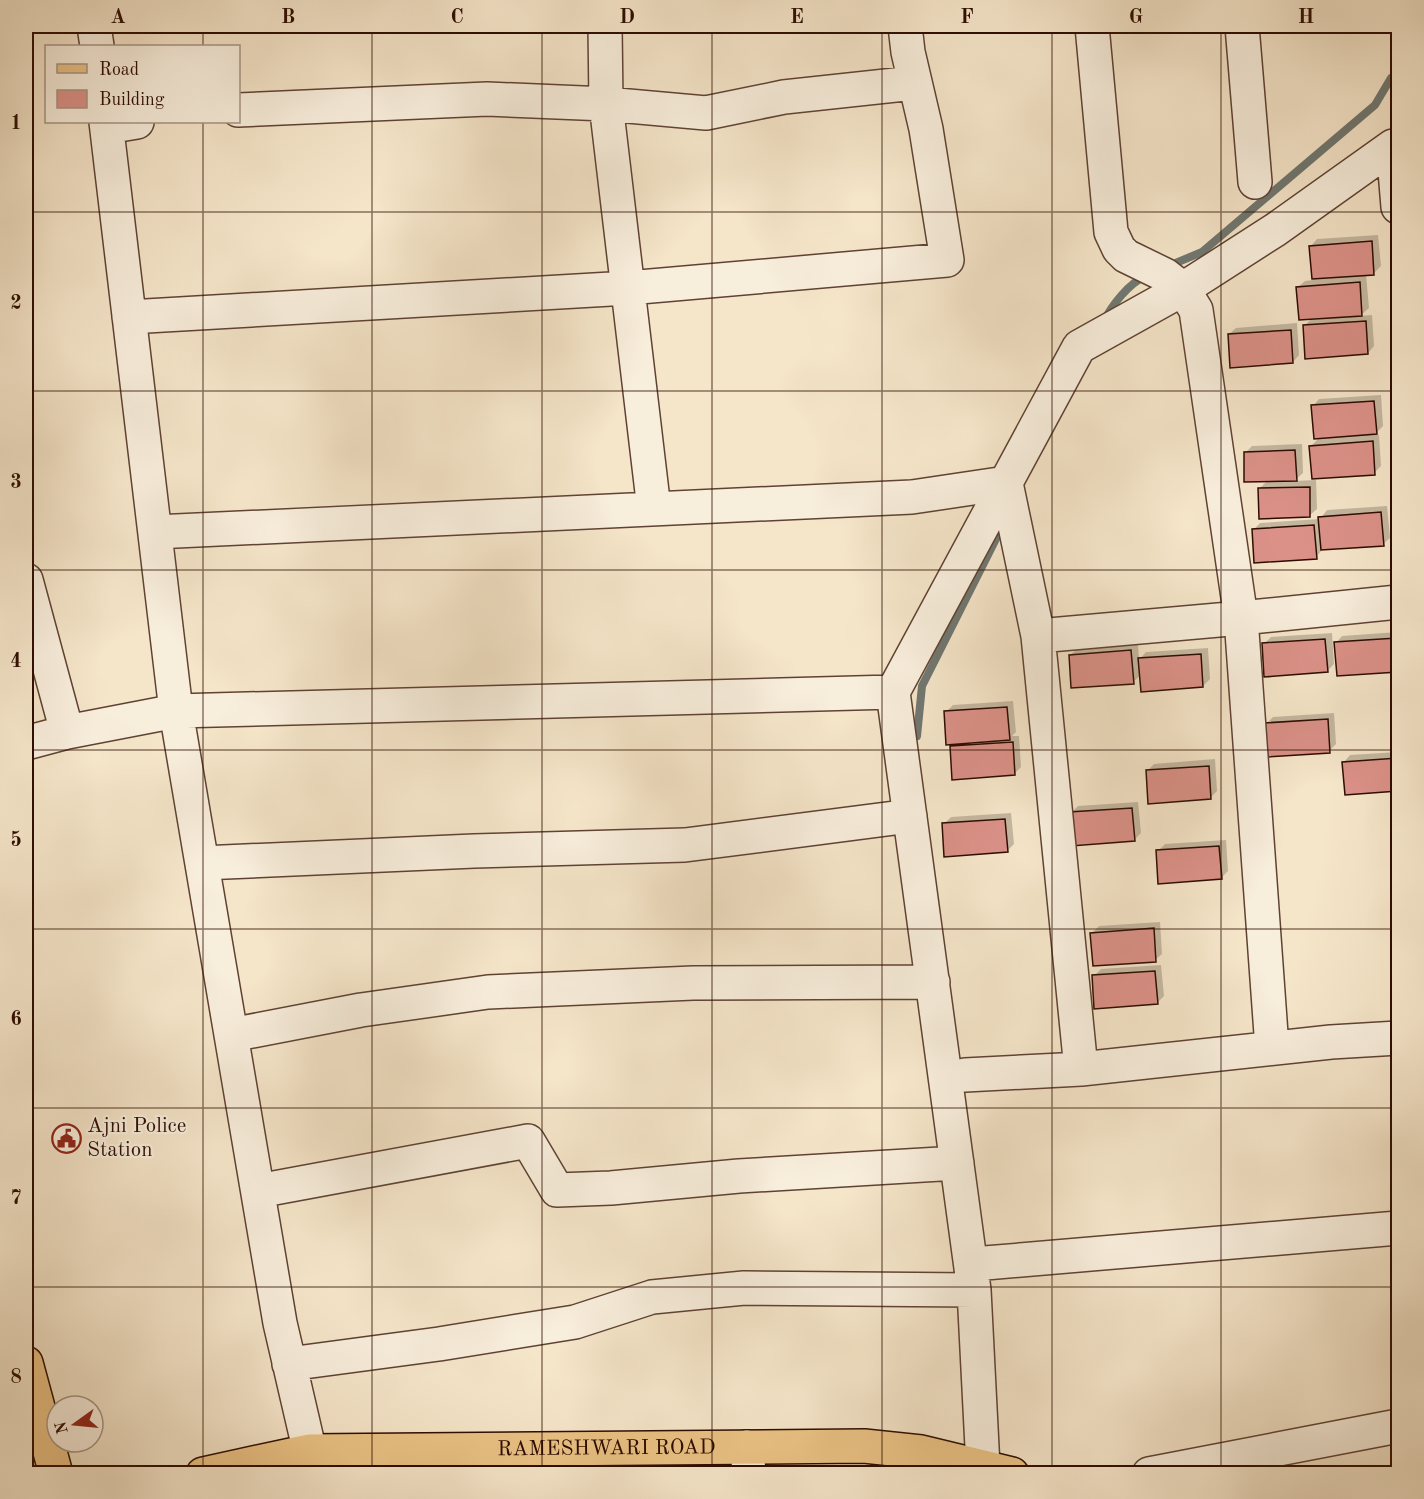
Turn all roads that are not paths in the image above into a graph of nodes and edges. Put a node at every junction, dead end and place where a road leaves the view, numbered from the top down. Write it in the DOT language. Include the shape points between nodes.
graph roads {
  1 [pos="94,26"];
  2 [pos="605,26"];
  3 [pos="905,26"];
  4 [pos="1092,26"];
  5 [pos="1242,26"];
  6 [pos="97,45"];
  7 [pos="914,83"];
  8 [pos="606,104"];
  9 [pos="240,110"];
  10 [pos="116,123"];
  11 [pos="1255,182"];
  12 [pos="1398,207"];
  13 [pos="628,288"];
  14 [pos="1183,289"];
  15 [pos="129,317"];
  16 [pos="1006,483"];
  17 [pos="654,509"];
  18 [pos="155,532"];
  19 [pos="26,580"];
  20 [pos="1398,602"];
  21 [pos="1240,618"];
  22 [pos="1038,636"];
  23 [pos="893,692"];
  24 [pos="176,711"];
  25 [pos="67,732"];
  26 [pos="26,743"];
  27 [pos="910,816"];
  28 [pos="202,863"];
  29 [pos="933,982"];
  30 [pos="231,1035"];
  31 [pos="1398,1038"];
  32 [pos="1272,1048"];
  33 [pos="1081,1069"];
  34 [pos="964,1076"];
  35 [pos="957,1163"];
  36 [pos="258,1191"];
  37 [pos="1398,1228"];
  38 [pos="980,1276"];
  39 [pos="26,1363"];
  40 [pos="289,1364"];
  41 [pos="1398,1426"];
  42 [pos="748,1460"];
  43 [pos="312,1462"];
  44 [pos="922,1463"];
  45 [pos="997,1470"];
  46 [pos="56,1473"];
  47 [pos="203,1473"];
  48 [pos="1149,1473"];
  1 -- 6 [label="street"];
  2 -- 8 [label="street"];
  3 -- 7 [label="street"];
  4 -- 14 [label="street" via="1112,232 1126,256 1165,275"];
  5 -- 11 [label="street"];
  7 -- 8 [label="street" via="784,97 706,113"];
  7 -- 13 [label="street" via="926,129 947,260"];
  8 -- 9 [label="street" via="487,99"];
  8 -- 13 [label="street"];
  10 -- 15 [label="street"];
  12 -- 14 [label="street" via="1393,146 1275,230"];
  13 -- 15 [label="street"];
  13 -- 17 [label="street"];
  14 -- 16 [label="street" via="1079,348"];
  14 -- 21 [label="street" via="1196,310"];
  15 -- 18 [label="street"];
  16 -- 17 [label="street" via="912,497"];
  16 -- 22 [label="street"];
  16 -- 23 [label="street"];
  17 -- 18 [label="street"];
  18 -- 24 [label="street"];
  19 -- 25 [label="street"];
  20 -- 21 [label="street"];
  21 -- 22 [label="street"];
  21 -- 32 [label="street"];
  22 -- 33 [label="street"];
  23 -- 24 [label="street"];
  23 -- 27 [label="street"];
  24 -- 25 [label="street"];
  24 -- 28 [label="street"];
  25 -- 26 [label="street"];
  27 -- 28 [label="street" via="685,845"];
  27 -- 29 [label="street"];
  28 -- 30 [label="street"];
  29 -- 30 [label="street" via="693,983 488,992 361,1010"];
  29 -- 35 [label="street"];
  30 -- 36 [label="street"];
  31 -- 32 [label="street"];
  32 -- 33 [label="street"];
  33 -- 34 [label="street"];
  35 -- 36 [label="street" via="557,1190 528,1141"];
  35 -- 38 [label="street"];
  36 -- 40 [label="street"];
  37 -- 38 [label="street"];
  38 -- 40 [label="street" via="744,1288 652,1297 575,1322"];
  38 -- 45 [label="street"];
  39 -- 46 [label="main road"];
  40 -- 43 [label="street"];
  41 -- 48 [label="street"];
  42 -- 43 [label="main road, RAMESHWARI ROAD"];
  42 -- 44 [label="main road, RAMESHWARI ROAD" via="864,1446"];
  43 -- 47 [label="main road, RAMESHWARI ROAD"];
  44 -- 45 [label="main road, RAMESHWARI ROAD"];
}
